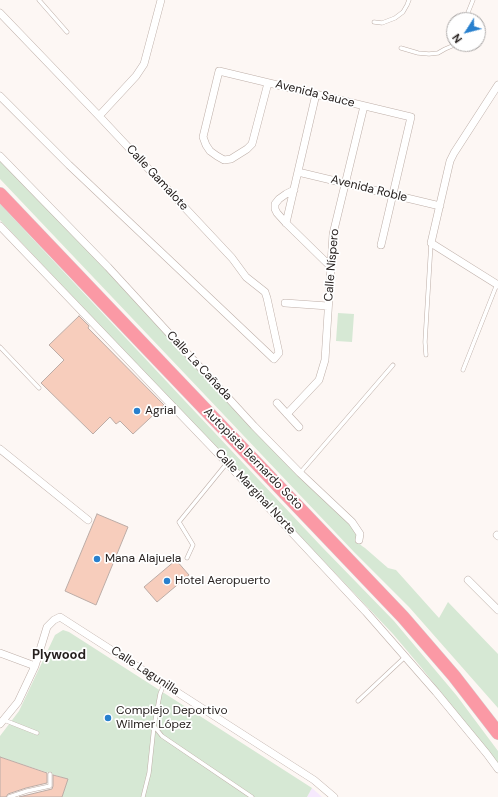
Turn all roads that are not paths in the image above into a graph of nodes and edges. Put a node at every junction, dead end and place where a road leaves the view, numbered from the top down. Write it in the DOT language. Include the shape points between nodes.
graph roads {
  1 [pos="39,0"];
  2 [pos="161,0"];
  3 [pos="409,0"];
  4 [pos="473,0"];
  5 [pos="468,12"];
  6 [pos="0,13"];
  7 [pos="374,22"];
  8 [pos="67,32"];
  9 [pos="401,48"];
  10 [pos="446,49"];
  11 [pos="268,83"];
  12 [pos="498,85"];
  13 [pos="316,94"];
  14 [pos="0,96"];
  15 [pos="364,106"];
  16 [pos="99,116"];
  17 [pos="0,156"];
  18 [pos="298,172"];
  19 [pos="345,183"];
  20 [pos="294,190"];
  21 [pos="0,194"];
  22 [pos="393,194"];
  23 [pos="440,206"];
  24 [pos="286,223"];
  25 [pos="0,226"];
  26 [pos="431,243"];
  27 [pos="381,245"];
  28 [pos="331,267"];
  29 [pos="497,285"];
  30 [pos="285,304"];
  31 [pos="328,306"];
  32 [pos="0,347"];
  33 [pos="426,355"];
  34 [pos="393,365"];
  35 [pos="463,370"];
  36 [pos="39,388"];
  37 [pos="277,404"];
  38 [pos="287,414"];
  39 [pos="299,427"];
  40 [pos="0,449"];
  41 [pos="228,463"];
  42 [pos="300,473"];
  43 [pos="88,520"];
  44 [pos="360,540"];
  45 [pos="187,558"];
  46 [pos="468,580"];
  47 [pos="498,610"];
  48 [pos="0,653"];
  49 [pos="406,656"];
  50 [pos="35,666"];
  51 [pos="164,684"];
  52 [pos="358,701"];
  53 [pos="2,722"];
  54 [pos="490,722"];
  55 [pos="154,726"];
  56 [pos="498,732"];
  57 [pos="37,733"];
  58 [pos="498,743"];
  59 [pos="498,769"];
  60 [pos="50,774"];
  61 [pos="9,797"];
  62 [pos="143,797"];
  63 [pos="252,797"];
  64 [pos="334,797"];
  1 -- 8 [label="lane"];
  2 -- 16 [label="street" via="144,64"];
  3 -- 7 [label="lane" via="403,12 395,18 382,23"];
  4 -- 5 [label="lane"];
  6 -- 16 [label="street, Calle Gamalote"];
  9 -- 10 [label="lane" via="429,54"];
  11 -- 11 [label="street, Avenida Sauce" via="219,71 203,137 210,151 224,160 247,150 252,144"];
  11 -- 13 [label="street, Avenida Sauce"];
  12 -- 23 [label="street" via="450,160"];
  13 -- 15 [label="street, Avenida Sauce"];
  13 -- 18 [label="street"];
  14 -- 16 [label="street, Calle Gamalote" via="274,359 279,353 265,292 246,277 232,258"];
  15 -- 19 [label="street, Calle Níspero"];
  15 -- 22 [label="street, Avenida Sauce" via="410,117"];
  17 -- 42 [label="street, Calle La Cañada" via="108,267"];
  18 -- 19 [label="street, Avenida Roble"];
  18 -- 20 [label="street"];
  19 -- 22 [label="street, Avenida Roble"];
  19 -- 28 [label="street, Calle Níspero" via="334,234"];
  20 -- 24 [label="street"];
  20 -- 24 [label="street" via="275,204 277,213"];
  21 -- 54 [label="highway, Autopista Bernardo Soto" via="403,617"];
  22 -- 23 [label="street, Avenida Roble"];
  22 -- 27 [label="street"];
  23 -- 26 [label="street"];
  24 -- 28 [label="street"];
  25 -- 41 [label="street, Calle Marginal Norte"];
  26 -- 29 [label="street"];
  26 -- 33 [label="lane"];
  28 -- 31 [label="street, Calle Níspero"];
  29 -- 35 [label="lane"];
  30 -- 31 [label="street"];
  31 -- 38 [label="street, Calle Níspero" via="325,360 319,380"];
  32 -- 36 [label="lane"];
  34 -- 42 [label="lane"];
  37 -- 38 [label="street"];
  38 -- 39 [label="street"];
  40 -- 43 [label="street"];
  41 -- 45 [label="lane" via="180,522 193,545"];
  41 -- 49 [label="street, Calle Marginal Norte"];
  42 -- 44 [label="street, Calle La Cañada" via="352,522 360,534"];
  46 -- 47 [label="street"];
  48 -- 50 [label="street"];
  49 -- 52 [label="lane"];
  49 -- 59 [label="street, Calle Marginal Norte"];
  50 -- 51 [label="street, Calle Lagunilla" via="47,627 60,617"];
  50 -- 53 [label="street, Calle Lagunilla" via="18,702"];
  51 -- 55 [label="lane"];
  51 -- 64 [label="street, Calle Lagunilla" via="314,780"];
  53 -- 57 [label="lane"];
  54 -- 56 [label="highway, Autopista Bernardo Soto"];
  54 -- 58 [label="highway"];
  55 -- 62 [label="lane" via="149,773"];
  55 -- 63 [label="lane" via="162,736"];
  60 -- 61 [label="lane" via="50,786"];
}
